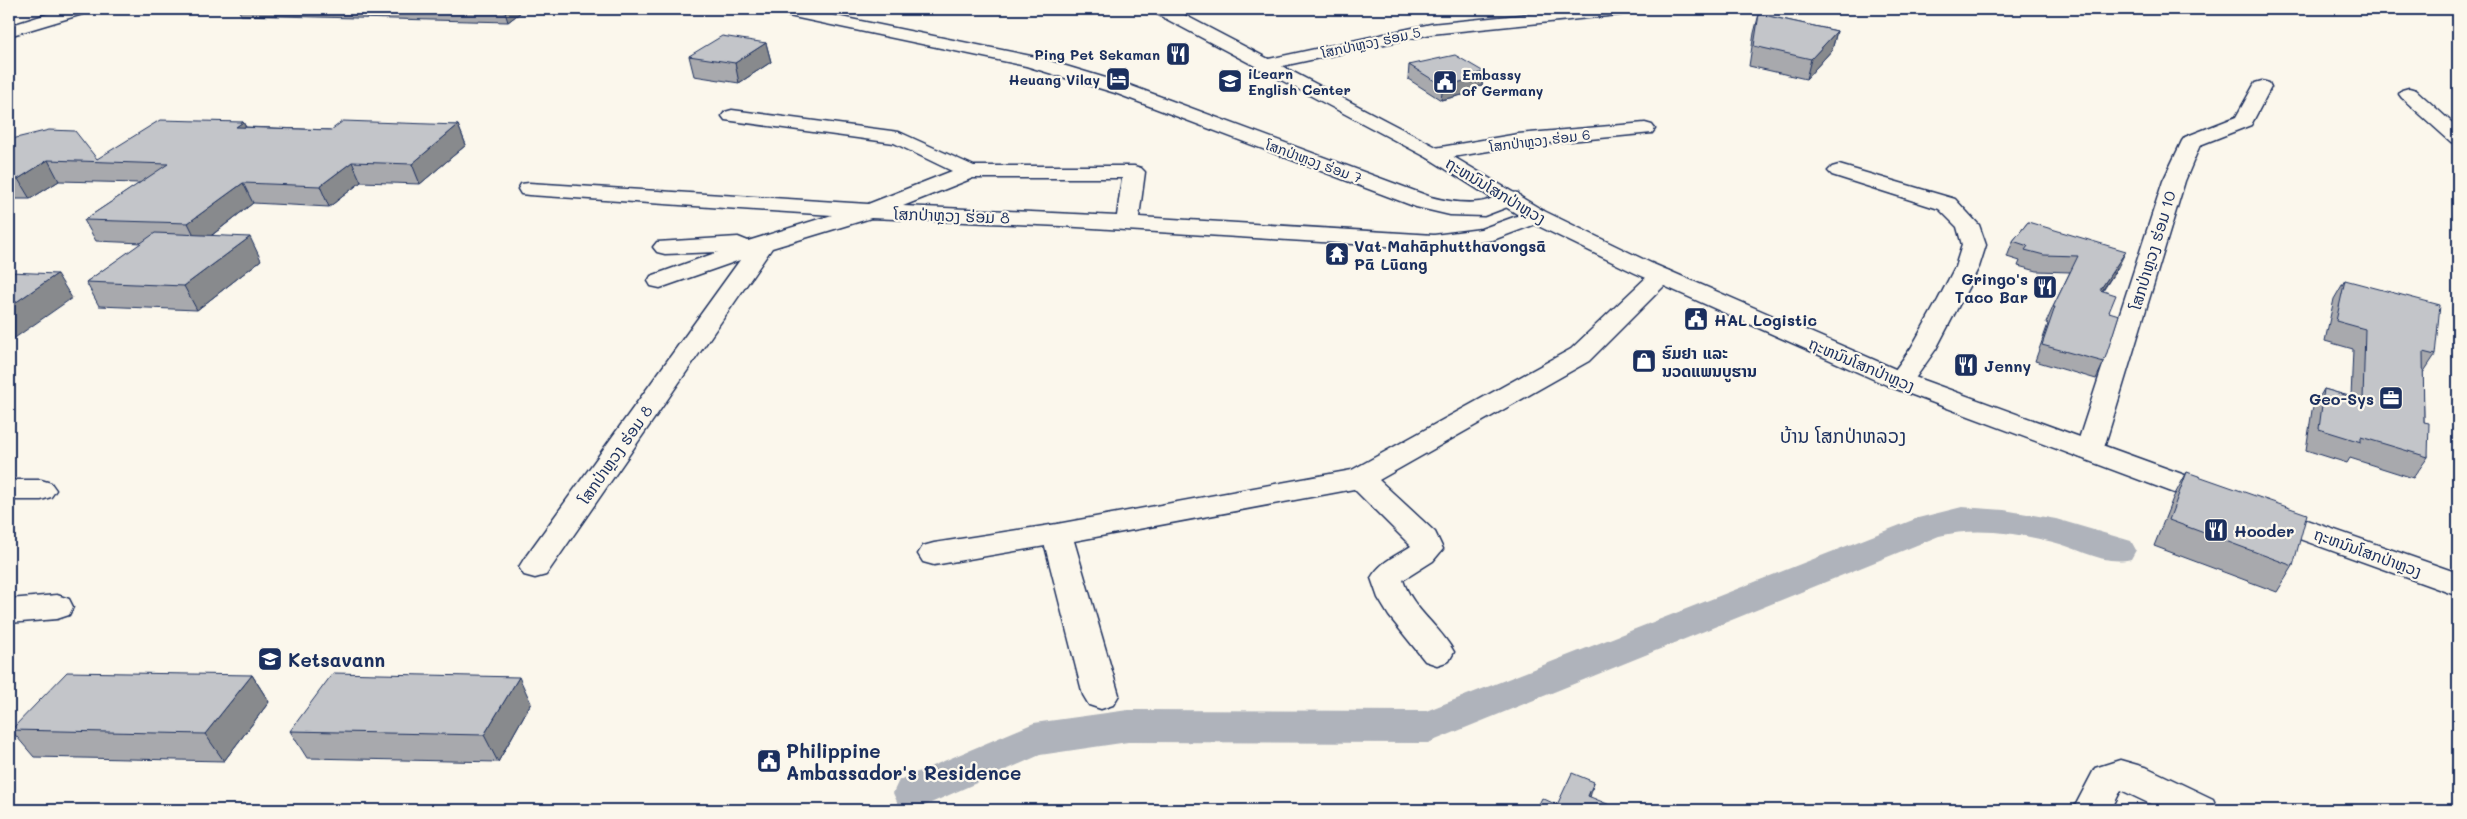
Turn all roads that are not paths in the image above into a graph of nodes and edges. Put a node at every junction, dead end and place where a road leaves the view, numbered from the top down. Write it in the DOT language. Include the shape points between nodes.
graph roads {
  1 [pos="80,9"];
  2 [pos="779,9"];
  3 [pos="1161,9"];
  4 [pos="1628,9"];
  5 [pos="9,31"];
  6 [pos="1264,65"];
  7 [pos="2262,87"];
  8 [pos="2409,94"];
  9 [pos="732,116"];
  10 [pos="1645,129"];
  11 [pos="2458,138"];
  12 [pos="1435,154"];
  13 [pos="1839,171"];
  14 [pos="970,172"];
  15 [pos="529,189"];
  16 [pos="1510,198"];
  17 [pos="870,212"];
  18 [pos="1536,216"];
  19 [pos="1126,223"];
  20 [pos="764,244"];
  21 [pos="665,247"];
  22 [pos="1660,276"];
  23 [pos="660,281"];
  24 [pos="1900,382"];
  25 [pos="2089,451"];
  26 [pos="1360,478"];
  27 [pos="9,490"];
  28 [pos="41,490"];
  29 [pos="1057,534"];
  30 [pos="934,554"];
  31 [pos="535,567"];
  32 [pos="2458,585"];
  33 [pos="57,607"];
  34 [pos="9,611"];
  35 [pos="1437,652"];
  36 [pos="1101,695"];
  37 [pos="2092,810"];
  38 [pos="2199,810"];
  1 -- 5 [label="street"];
  2 -- 16 [label="street, ໂສກປ່າຫຼວງ ຮ່ອມ 7" via="1030,61 1122,89 1424,202 1450,208 1484,209"];
  3 -- 6 [label="street, ຖະຫນົນໂສກປ່າຫຼວງ"];
  4 -- 6 [label="street, ໂສກປ່າຫຼວງ ຮ່ອມ 5" via="1431,29"];
  6 -- 12 [label="street, ຖະຫນົນໂສກປ່າຫຼວງ"];
  7 -- 25 [label="street, ໂສກປ່າຫຼວງ ຮ່ອມ 10" via="2244,121 2192,141 2174,181"];
  8 -- 11 [label="street"];
  9 -- 14 [label="street" via="899,138"];
  10 -- 12 [label="street, ໂສກປ່າຫຼວງ ຮ່ອມ 6" via="1518,140"];
  12 -- 16 [label="street, ຖະຫນົນໂສກປ່າຫຼວງ"];
  13 -- 24 [label="street" via="1947,204 1968,225 1974,245 1950,300"];
  14 -- 17 [label="street"];
  14 -- 19 [label="street" via="1134,172"];
  15 -- 17 [label="street"];
  16 -- 18 [label="street, ຖະຫນົນໂສກປ່າຫຼວງ"];
  17 -- 19 [label="street, ໂສກປ່າຫຼວງ ຮ່ອມ 8"];
  17 -- 20 [label="street, ໂສກປ່າຫຼວງ ຮ່ອມ 8"];
  18 -- 19 [label="street, ໂສກປ່າຫຼວງ ຮ່ອມ 8" via="1485,235 1434,242"];
  18 -- 22 [label="street, ຖະຫນົນໂສກປ່າຫຼວງ"];
  20 -- 21 [label="street"];
  20 -- 23 [label="street"];
  20 -- 31 [label="street, ໂສກປ່າຫຼວງ ຮ່ອມ 8"];
  22 -- 24 [label="street, ຖະຫນົນໂສກປ່າຫຼວງ"];
  22 -- 26 [label="street" via="1580,355"];
  24 -- 25 [label="street, ຖະຫນົນໂສກປ່າຫຼວງ"];
  25 -- 32 [label="street, ຖະຫນົນໂສກປ່າຫຼວງ"];
  26 -- 29 [label="street"];
  26 -- 35 [label="street" via="1424,539 1427,549 1417,559 1394,568 1387,578 1389,590"];
  27 -- 28 [label="street"];
  29 -- 30 [label="street"];
  29 -- 36 [label="street"];
  33 -- 34 [label="street"];
  37 -- 38 [label="street" via="2108,779 2120,775 2135,778"];
}
